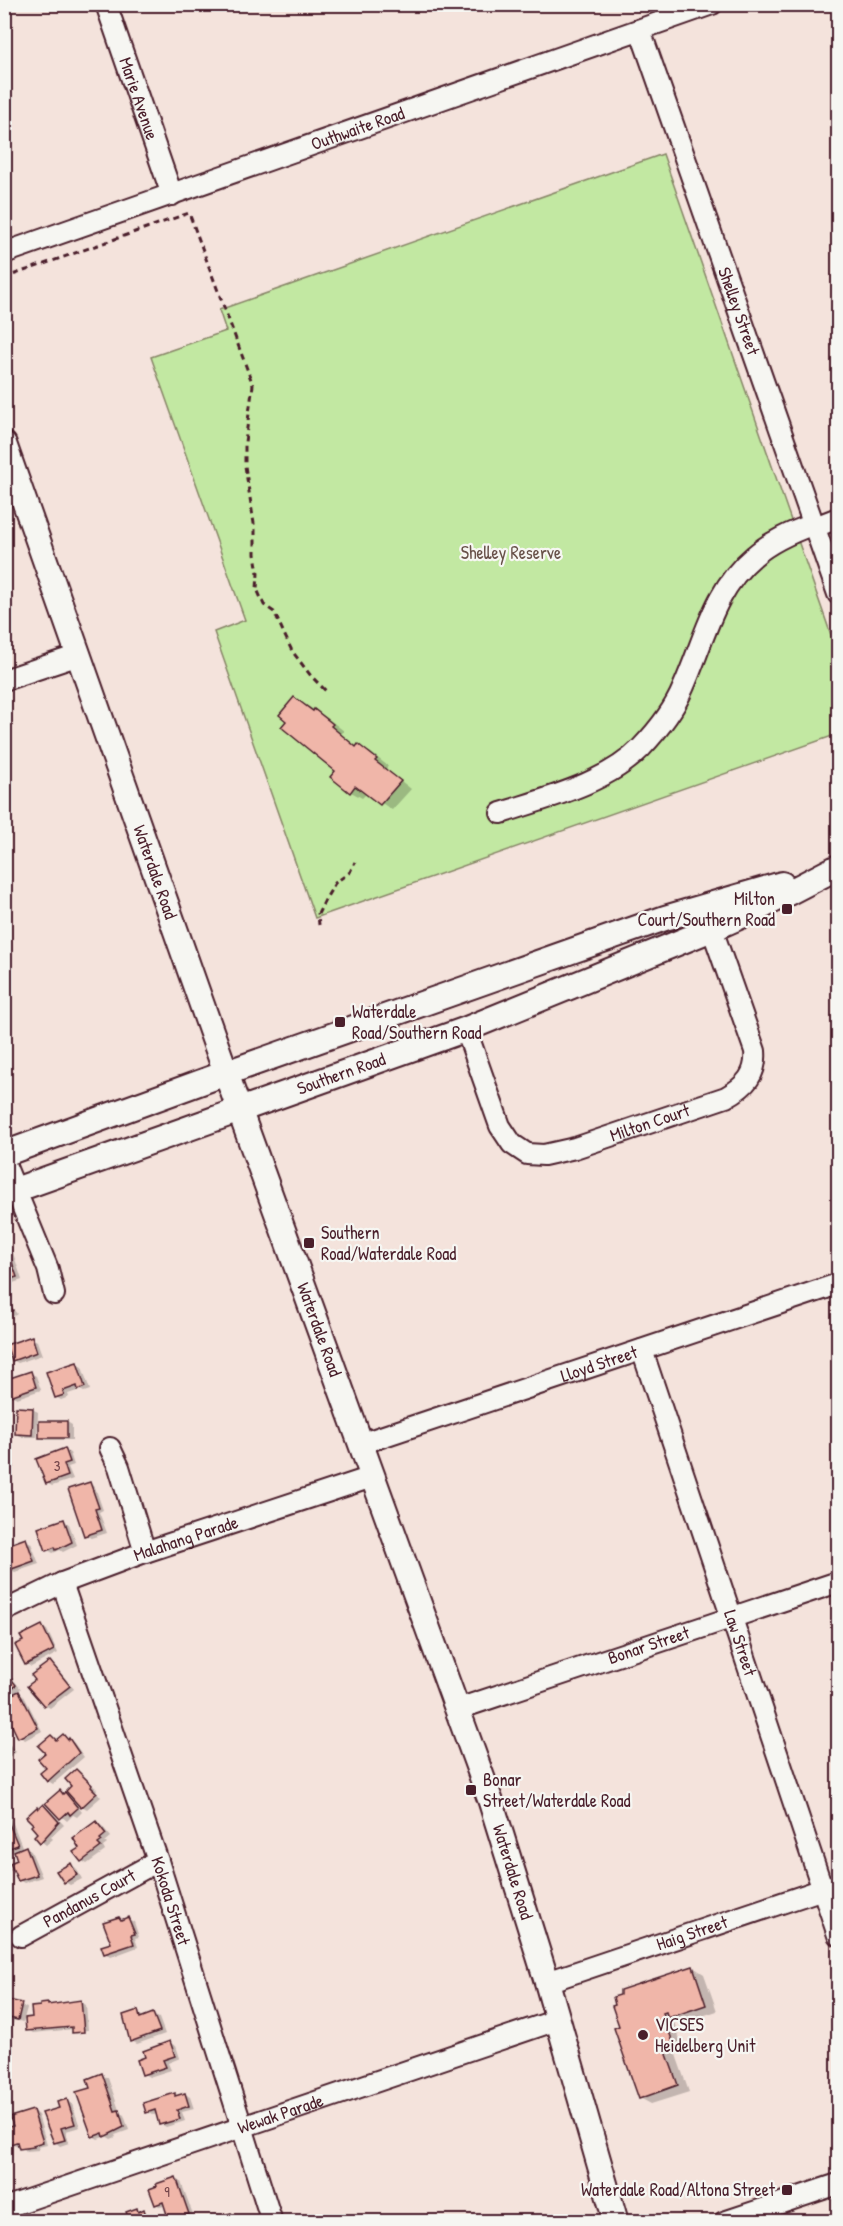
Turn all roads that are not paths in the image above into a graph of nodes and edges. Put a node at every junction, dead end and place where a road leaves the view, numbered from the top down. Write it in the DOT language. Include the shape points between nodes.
graph roads {
  1 [pos="106,4"];
  2 [pos="703,6"];
  3 [pos="640,30"];
  4 [pos="172,195"];
  5 [pos="4,253"];
  6 [pos="4,444"];
  7 [pos="838,518"];
  8 [pos="814,525"];
  9 [pos="838,594"];
  10 [pos="79,655"];
  11 [pos="4,680"];
  12 [pos="501,813"];
  13 [pos="838,866"];
  14 [pos="712,929"];
  15 [pos="464,1030"];
  16 [pos="226,1073"];
  17 [pos="239,1110"];
  18 [pos="4,1154"];
  19 [pos="4,1162"];
  20 [pos="10,1192"];
  21 [pos="838,1284"];
  22 [pos="54,1294"];
  23 [pos="642,1350"];
  24 [pos="360,1444"];
  25 [pos="110,1448"];
  26 [pos="372,1477"];
  27 [pos="146,1552"];
  28 [pos="838,1582"];
  29 [pos="62,1583"];
  30 [pos="4,1611"];
  31 [pos="732,1618"];
  32 [pos="458,1709"];
  33 [pos="159,1861"];
  34 [pos="831,1887"];
  35 [pos="838,1935"];
  36 [pos="21,1936"];
  37 [pos="547,1982"];
  38 [pos="557,2020"];
  39 [pos="242,2127"];
  40 [pos="838,2184"];
  41 [pos="4,2208"];
  42 [pos="272,2222"];
  43 [pos="616,2222"];
  44 [pos="724,2222"];
  1 -- 4 [label="street, Marie Avenue"];
  2 -- 3 [label="street, Outhwaite Road"];
  3 -- 4 [label="street, Outhwaite Road"];
  3 -- 8 [label="street, Shelley Street"];
  4 -- 5 [label="street, Outhwaite Road"];
  6 -- 10 [label="main road, Waterdale Road"];
  7 -- 8 [label="street"];
  8 -- 9 [label="street, Shelley Street"];
  8 -- 12 [label="street" via="766,546 730,582 709,620 683,689 667,717 641,748 605,774"];
  10 -- 11 [label="street"];
  10 -- 16 [label="main road, Waterdale Road"];
  13 -- 14 [label="main road, Southern Road"];
  13 -- 16 [label="main road, Southern Road" via="665,918"];
  14 -- 15 [label="main road, Southern Road"];
  14 -- 15 [label="street, Milton Court" via="755,1051 754,1071 749,1079 726,1097 575,1148 544,1155 527,1154 506,1137"];
  15 -- 17 [label="main road, Southern Road"];
  16 -- 17 [label="main road, Waterdale Road"];
  16 -- 18 [label="main road, Southern Road"];
  17 -- 20 [label="main road, Southern Road"];
  17 -- 24 [label="main road, Waterdale Road"];
  19 -- 20 [label="street"];
  20 -- 22 [label="street" via="48,1269"];
  21 -- 23 [label="street, Lloyd Street"];
  23 -- 24 [label="street, Lloyd Street"];
  23 -- 31 [label="street, Law Street"];
  24 -- 26 [label="main road, Waterdale Road"];
  25 -- 27 [label="street"];
  26 -- 27 [label="street, Malahang Parade"];
  26 -- 32 [label="main road, Waterdale Road"];
  27 -- 29 [label="street, Malahang Parade"];
  28 -- 31 [label="street, Bonar Street"];
  29 -- 30 [label="street, Malahang Parade"];
  29 -- 33 [label="street, Kokoda Street"];
  31 -- 32 [label="street, Bonar Street"];
  31 -- 34 [label="street, Law Street"];
  32 -- 37 [label="main road, Waterdale Road"];
  33 -- 36 [label="street, Pandanus Court"];
  33 -- 39 [label="street, Kokoda Street"];
  34 -- 35 [label="street, Law Street"];
  34 -- 37 [label="street, Haig Street"];
  37 -- 38 [label="main road, Waterdale Road"];
  38 -- 39 [label="street, Wewak Parade"];
  38 -- 43 [label="main road, Waterdale Road"];
  39 -- 41 [label="street, Wewak Parade"];
  39 -- 42 [label="street, Kokoda Street"];
  40 -- 44 [label="street"];
}
